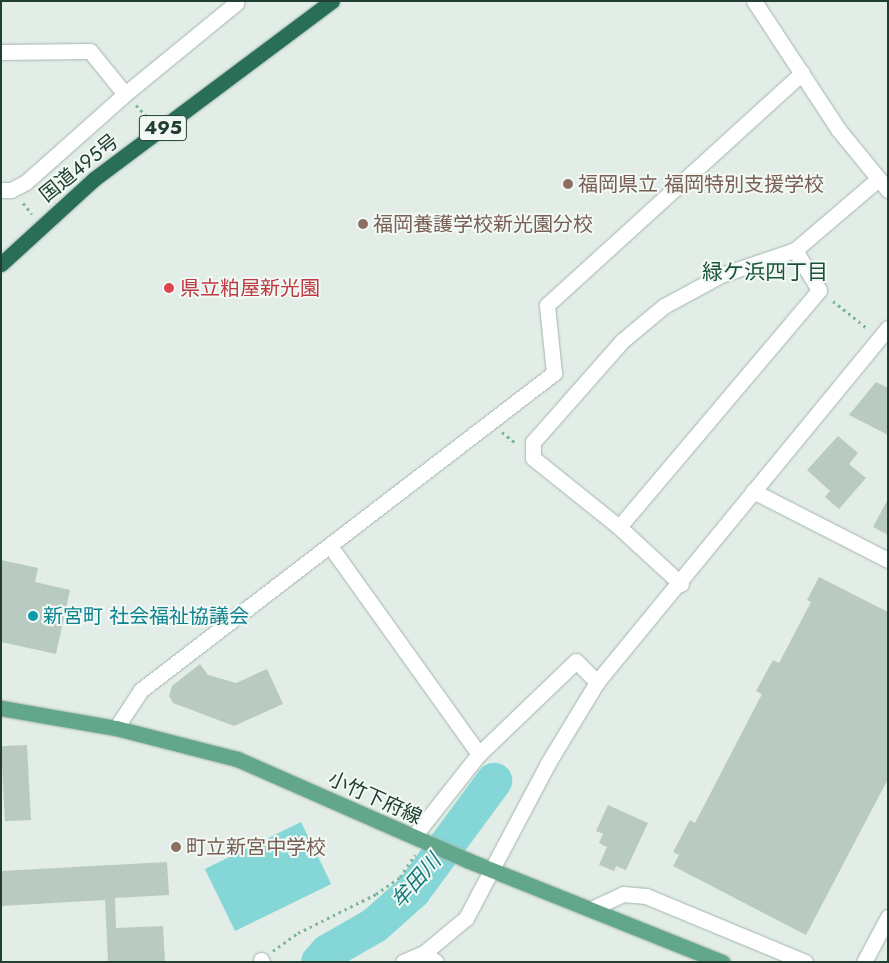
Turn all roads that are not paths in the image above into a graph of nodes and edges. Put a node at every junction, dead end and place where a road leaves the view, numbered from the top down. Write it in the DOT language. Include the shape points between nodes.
graph roads {
  1 [pos="332,1"];
  2 [pos="754,1"];
  3 [pos="236,2"];
  4 [pos="1,52"];
  5 [pos="802,73"];
  6 [pos="125,94"];
  7 [pos="883,185"];
  8 [pos="6,190"];
  9 [pos="795,250"];
  10 [pos="1,264"];
  11 [pos="884,334"];
  12 [pos="753,491"];
  13 [pos="619,528"];
  14 [pos="330,546"];
  15 [pos="888,560"];
  16 [pos="681,584"];
  17 [pos="597,682"];
  18 [pos="1,708"];
  19 [pos="116,728"];
  20 [pos="479,754"];
  21 [pos="420,839"];
  22 [pos="493,870"];
  23 [pos="591,909"];
  24 [pos="887,919"];
  25 [pos="424,953"];
  26 [pos="403,962"];
  27 [pos="436,962"];
  28 [pos="722,962"];
  29 [pos="805,962"];
  30 [pos="864,962"];
  1 -- 10 [label="highway, 国道495号 / 495" via="159,130 41,224"];
  2 -- 5 [label="street"];
  3 -- 6 [label="street"];
  4 -- 6 [label="street" via="90,51"];
  5 -- 7 [label="street" via="838,129"];
  5 -- 14 [label="street" via="547,305 554,372"];
  6 -- 8 [label="street" via="26,182"];
  7 -- 9 [label="street"];
  9 -- 13 [label="street" via="818,290"];
  9 -- 13 [label="street" via="721,275 664,306 622,341 533,442 533,458"];
  11 -- 12 [label="street"];
  12 -- 15 [label="street"];
  12 -- 16 [label="street"];
  13 -- 16 [label="street"];
  14 -- 19 [label="street" via="141,690"];
  14 -- 20 [label="street"];
  16 -- 17 [label="street"];
  17 -- 20 [label="street" via="576,661"];
  17 -- 22 [label="street" via="548,763"];
  18 -- 19 [label="main road, 小竹下府線"];
  19 -- 21 [label="main road, 小竹下府線" via="237,759"];
  20 -- 21 [label="street"];
  21 -- 22 [label="main road, 小竹下府線"];
  22 -- 23 [label="main road, 小竹下府線"];
  22 -- 25 [label="street" via="466,918"];
  23 -- 28 [label="main road, 小竹下府線"];
  23 -- 29 [label="street" via="623,894 646,896"];
  24 -- 30 [label="street"];
  25 -- 26 [label="street"];
  25 -- 27 [label="street"];
}
